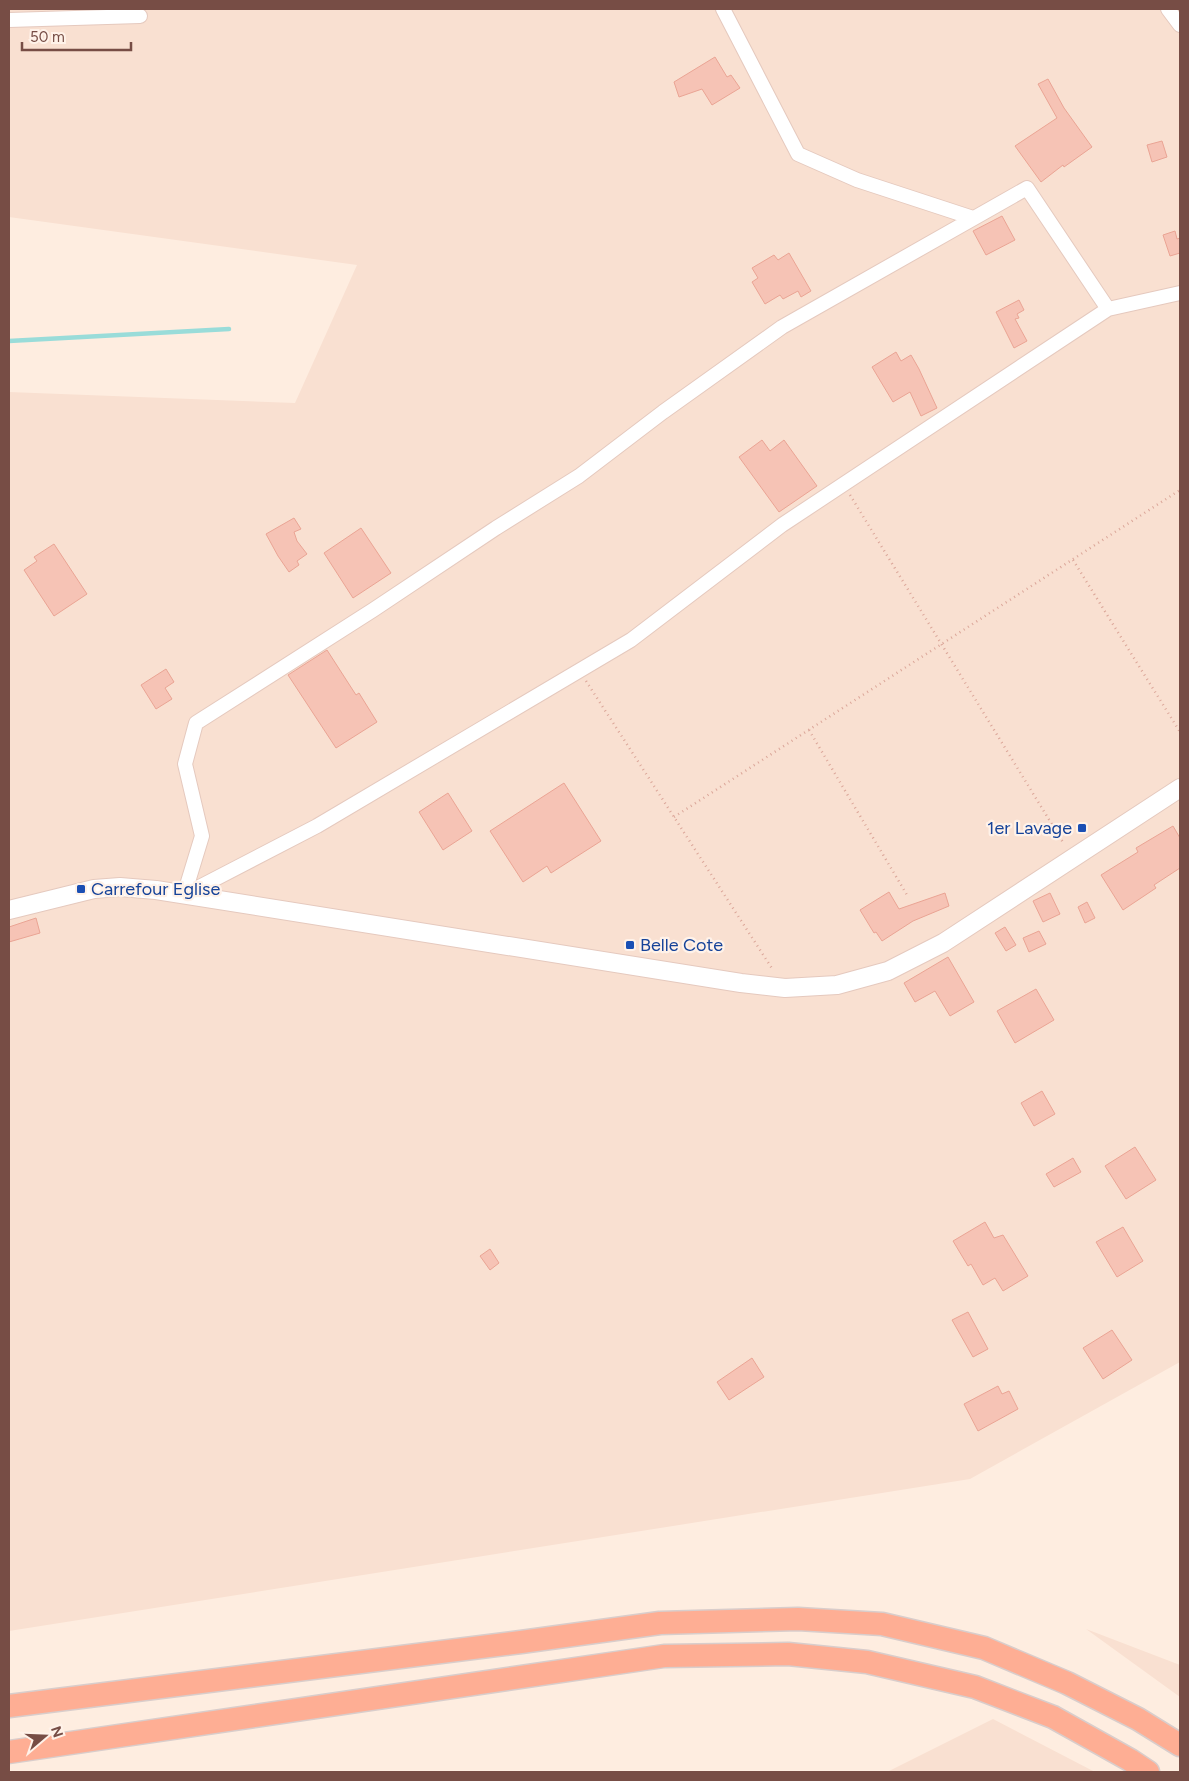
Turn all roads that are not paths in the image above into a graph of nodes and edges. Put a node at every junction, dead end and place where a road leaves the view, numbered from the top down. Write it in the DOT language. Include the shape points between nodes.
graph roads {
  1 [pos="723,9"];
  2 [pos="1168,9"];
  3 [pos="140,16"];
  4 [pos="9,20"];
  5 [pos="1180,26"];
  6 [pos="973,218"];
  7 [pos="1180,292"];
  8 [pos="1108,309"];
  9 [pos="1180,788"];
  10 [pos="184,894"];
  11 [pos="9,910"];
  12 [pos="9,1706"];
  13 [pos="1180,1746"];
  14 [pos="9,1752"];
  15 [pos="1148,1772"];
  1 -- 6 [label="street" via="798,154 857,180"];
  2 -- 5 [label="street"];
  3 -- 4 [label="street"];
  6 -- 8 [label="street" via="1027,188"];
  6 -- 10 [label="street" via="782,327 579,476 196,724 185,764 202,836"];
  7 -- 8 [label="street"];
  8 -- 10 [label="street" via="782,524 631,640 317,826"];
  9 -- 10 [label="street" via="942,943 888,971 837,985 785,988"];
  10 -- 11 [label="street" via="120,887 94,889"];
  12 -- 13 [label="highway" via="660,1623 798,1619 882,1624 984,1648 1068,1683 1138,1719"];
  14 -- 15 [label="highway" via="664,1656 788,1654 867,1662 975,1687 1053,1717"];
}
